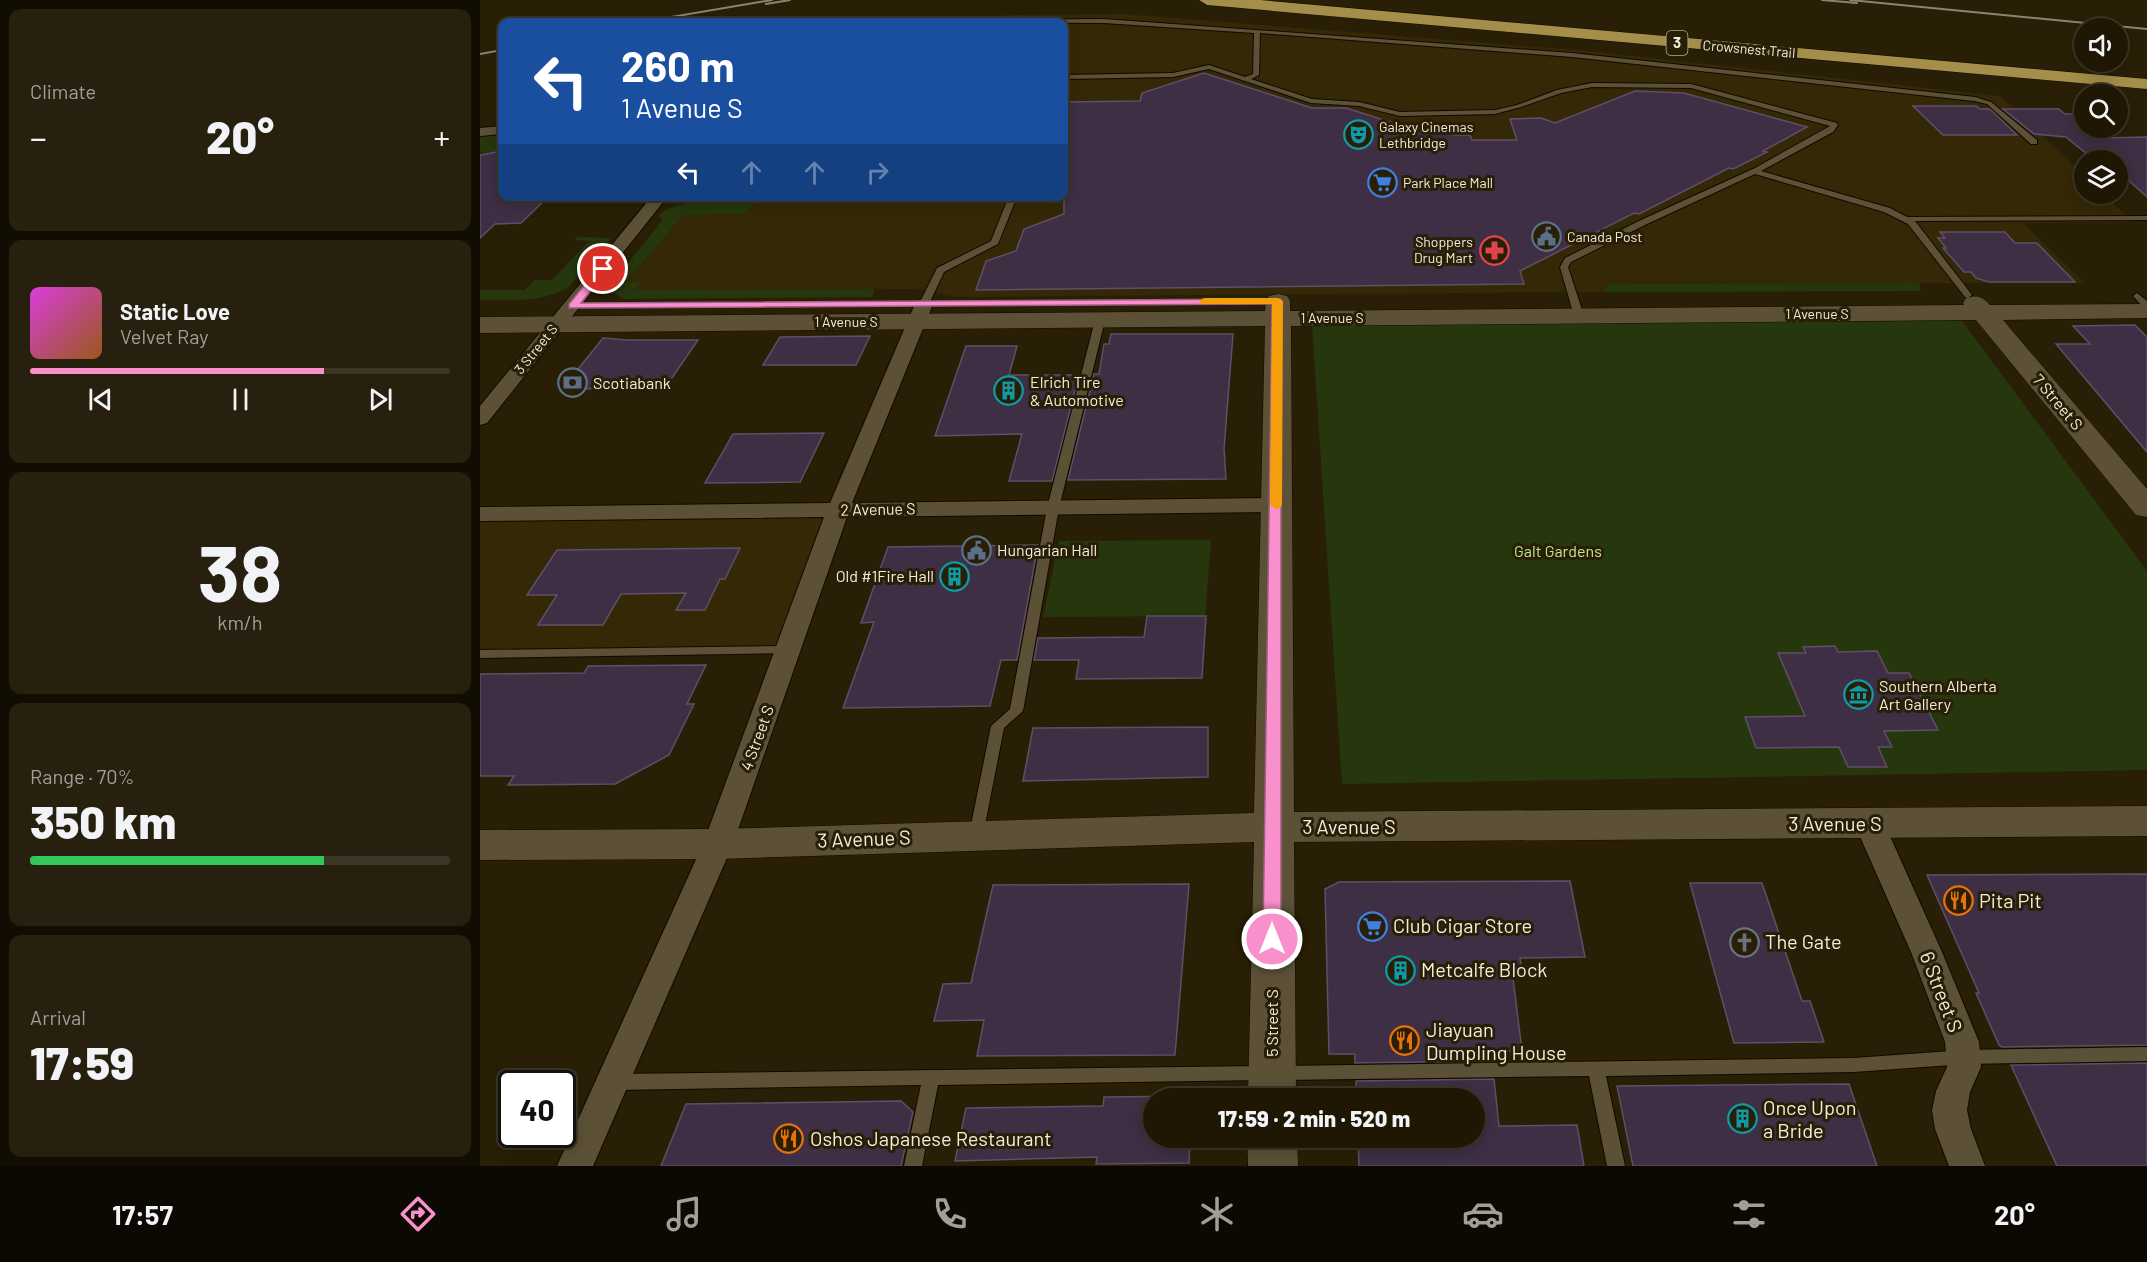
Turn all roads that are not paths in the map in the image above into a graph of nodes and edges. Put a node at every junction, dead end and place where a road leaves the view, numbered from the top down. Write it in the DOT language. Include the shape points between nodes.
graph roads {
  1 [pos="1201,0"];
  2 [pos="1286,4"];
  3 [pos="1441,14"];
  4 [pos="1068,21"];
  5 [pos="1257,32"];
  6 [pos="2000,54"];
  7 [pos="2147,75"];
  8 [pos="1068,77"];
  9 [pos="1245,79"];
  10 [pos="2147,84"];
  11 [pos="2003,88"];
  12 [pos="498,130"];
  13 [pos="480,132"];
  14 [pos="2034,142"];
  15 [pos="1755,172"];
  16 [pos="658,201"];
  17 [pos="1011,201"];
  18 [pos="2147,218"];
  19 [pos="1907,219"];
  20 [pos="2145,302"];
  21 [pos="1976,304"];
  22 [pos="480,307"];
  23 [pos="1575,307"];
  24 [pos="1278,310"];
  25 [pos="920,313"];
  26 [pos="565,315"];
  27 [pos="1100,320"];
  28 [pos="480,325"];
  29 [pos="480,419"];
  30 [pos="2145,504"];
  31 [pos="1276,505"];
  32 [pos="1053,508"];
  33 [pos="838,510"];
  34 [pos="480,514"];
  35 [pos="789,650"];
  36 [pos="480,654"];
  37 [pos="2147,821"];
  38 [pos="1869,823"];
  39 [pos="1274,827"];
  40 [pos="976,835"];
  41 [pos="718,844"];
  42 [pos="480,845"];
  43 [pos="2147,1054"];
  44 [pos="1965,1057"];
  45 [pos="1596,1069"];
  46 [pos="932,1077"];
  47 [pos="611,1082"];
  48 [pos="1272,1085"];
  49 [pos="1272,1148"];
  50 [pos="575,1166"];
  51 [pos="913,1166"];
  52 [pos="1273,1166"];
  53 [pos="1616,1166"];
  54 [pos="1967,1166"];
  1 -- 2 [label="highway, Crowsnest Trail / 3"];
  2 -- 3 [label="highway, Crowsnest Trail / 3"];
  2 -- 10 [label="highway, Crowsnest Trail / 3"];
  2 -- 11 [label="highway"];
  3 -- 6 [label="highway"];
  3 -- 7 [label="highway, Crowsnest Trail / 3"];
  4 -- 5 [label="lane"];
  5 -- 9 [label="lane" via="1256,75"];
  5 -- 14 [label="lane" via="1572,55 1967,98 1989,103"];
  8 -- 9 [label="lane" via="1173,75 1209,67"];
  9 -- 15 [label="lane" via="1311,101 1359,104 1400,114 1495,112 1559,91 1592,85 1691,86 1834,125"];
  12 -- 13 [label="street"];
  15 -- 19 [label="lane"];
  15 -- 23 [label="lane" via="1568,260 1564,267"];
  16 -- 26 [label="street, 3 Street S"];
  17 -- 25 [label="lane" via="995,242 940,270"];
  18 -- 19 [label="lane"];
  19 -- 21 [label="lane"];
  20 -- 21 [label="street, 1 Avenue S"];
  21 -- 23 [label="street, 1 Avenue S"];
  21 -- 30 [label="street, 7 Street S"];
  22 -- 26 [label="street, 1 Avenue S"];
  23 -- 24 [label="street, 1 Avenue S"];
  24 -- 25 [label="street, 1 Avenue S"];
  24 -- 27 [label="street, 1 Avenue S"];
  24 -- 31 [label="street, 5 Street S"];
  25 -- 26 [label="street, 1 Avenue S"];
  25 -- 27 [label="street, 1 Avenue S"];
  25 -- 33 [label="street, 4 Street S"];
  26 -- 28 [label="street, 1 Avenue S"];
  26 -- 29 [label="street, 3 Street S"];
  27 -- 32 [label="lane"];
  31 -- 32 [label="street, 2 Avenue S"];
  31 -- 39 [label="street, 5 Street S"];
  32 -- 33 [label="street, 2 Avenue S"];
  32 -- 40 [label="lane" via="1016,711 998,726"];
  33 -- 34 [label="street, 2 Avenue S"];
  33 -- 35 [label="street, 4 Street S"];
  35 -- 36 [label="lane"];
  35 -- 41 [label="street, 4 Street S"];
  37 -- 38 [label="street, 3 Avenue S"];
  38 -- 39 [label="street, 3 Avenue S"];
  38 -- 44 [label="street, 6 Street S" via="1934,970"];
  39 -- 40 [label="street, 3 Avenue S"];
  39 -- 48 [label="street, 5 Street S"];
  40 -- 41 [label="street, 3 Avenue S"];
  41 -- 42 [label="street, 3 Avenue S"];
  41 -- 47 [label="street, 4 Street S"];
  43 -- 44 [label="lane"];
  44 -- 45 [label="lane" via="1854,1065"];
  44 -- 54 [label="street" via="1962,1077 1953,1090 1950,1114 1954,1136"];
  45 -- 48 [label="lane"];
  45 -- 53 [label="lane"];
  46 -- 47 [label="lane"];
  46 -- 48 [label="lane"];
  46 -- 51 [label="lane"];
  47 -- 50 [label="street, 4 Street S"];
  49 -- 52 [label="street"];
}
